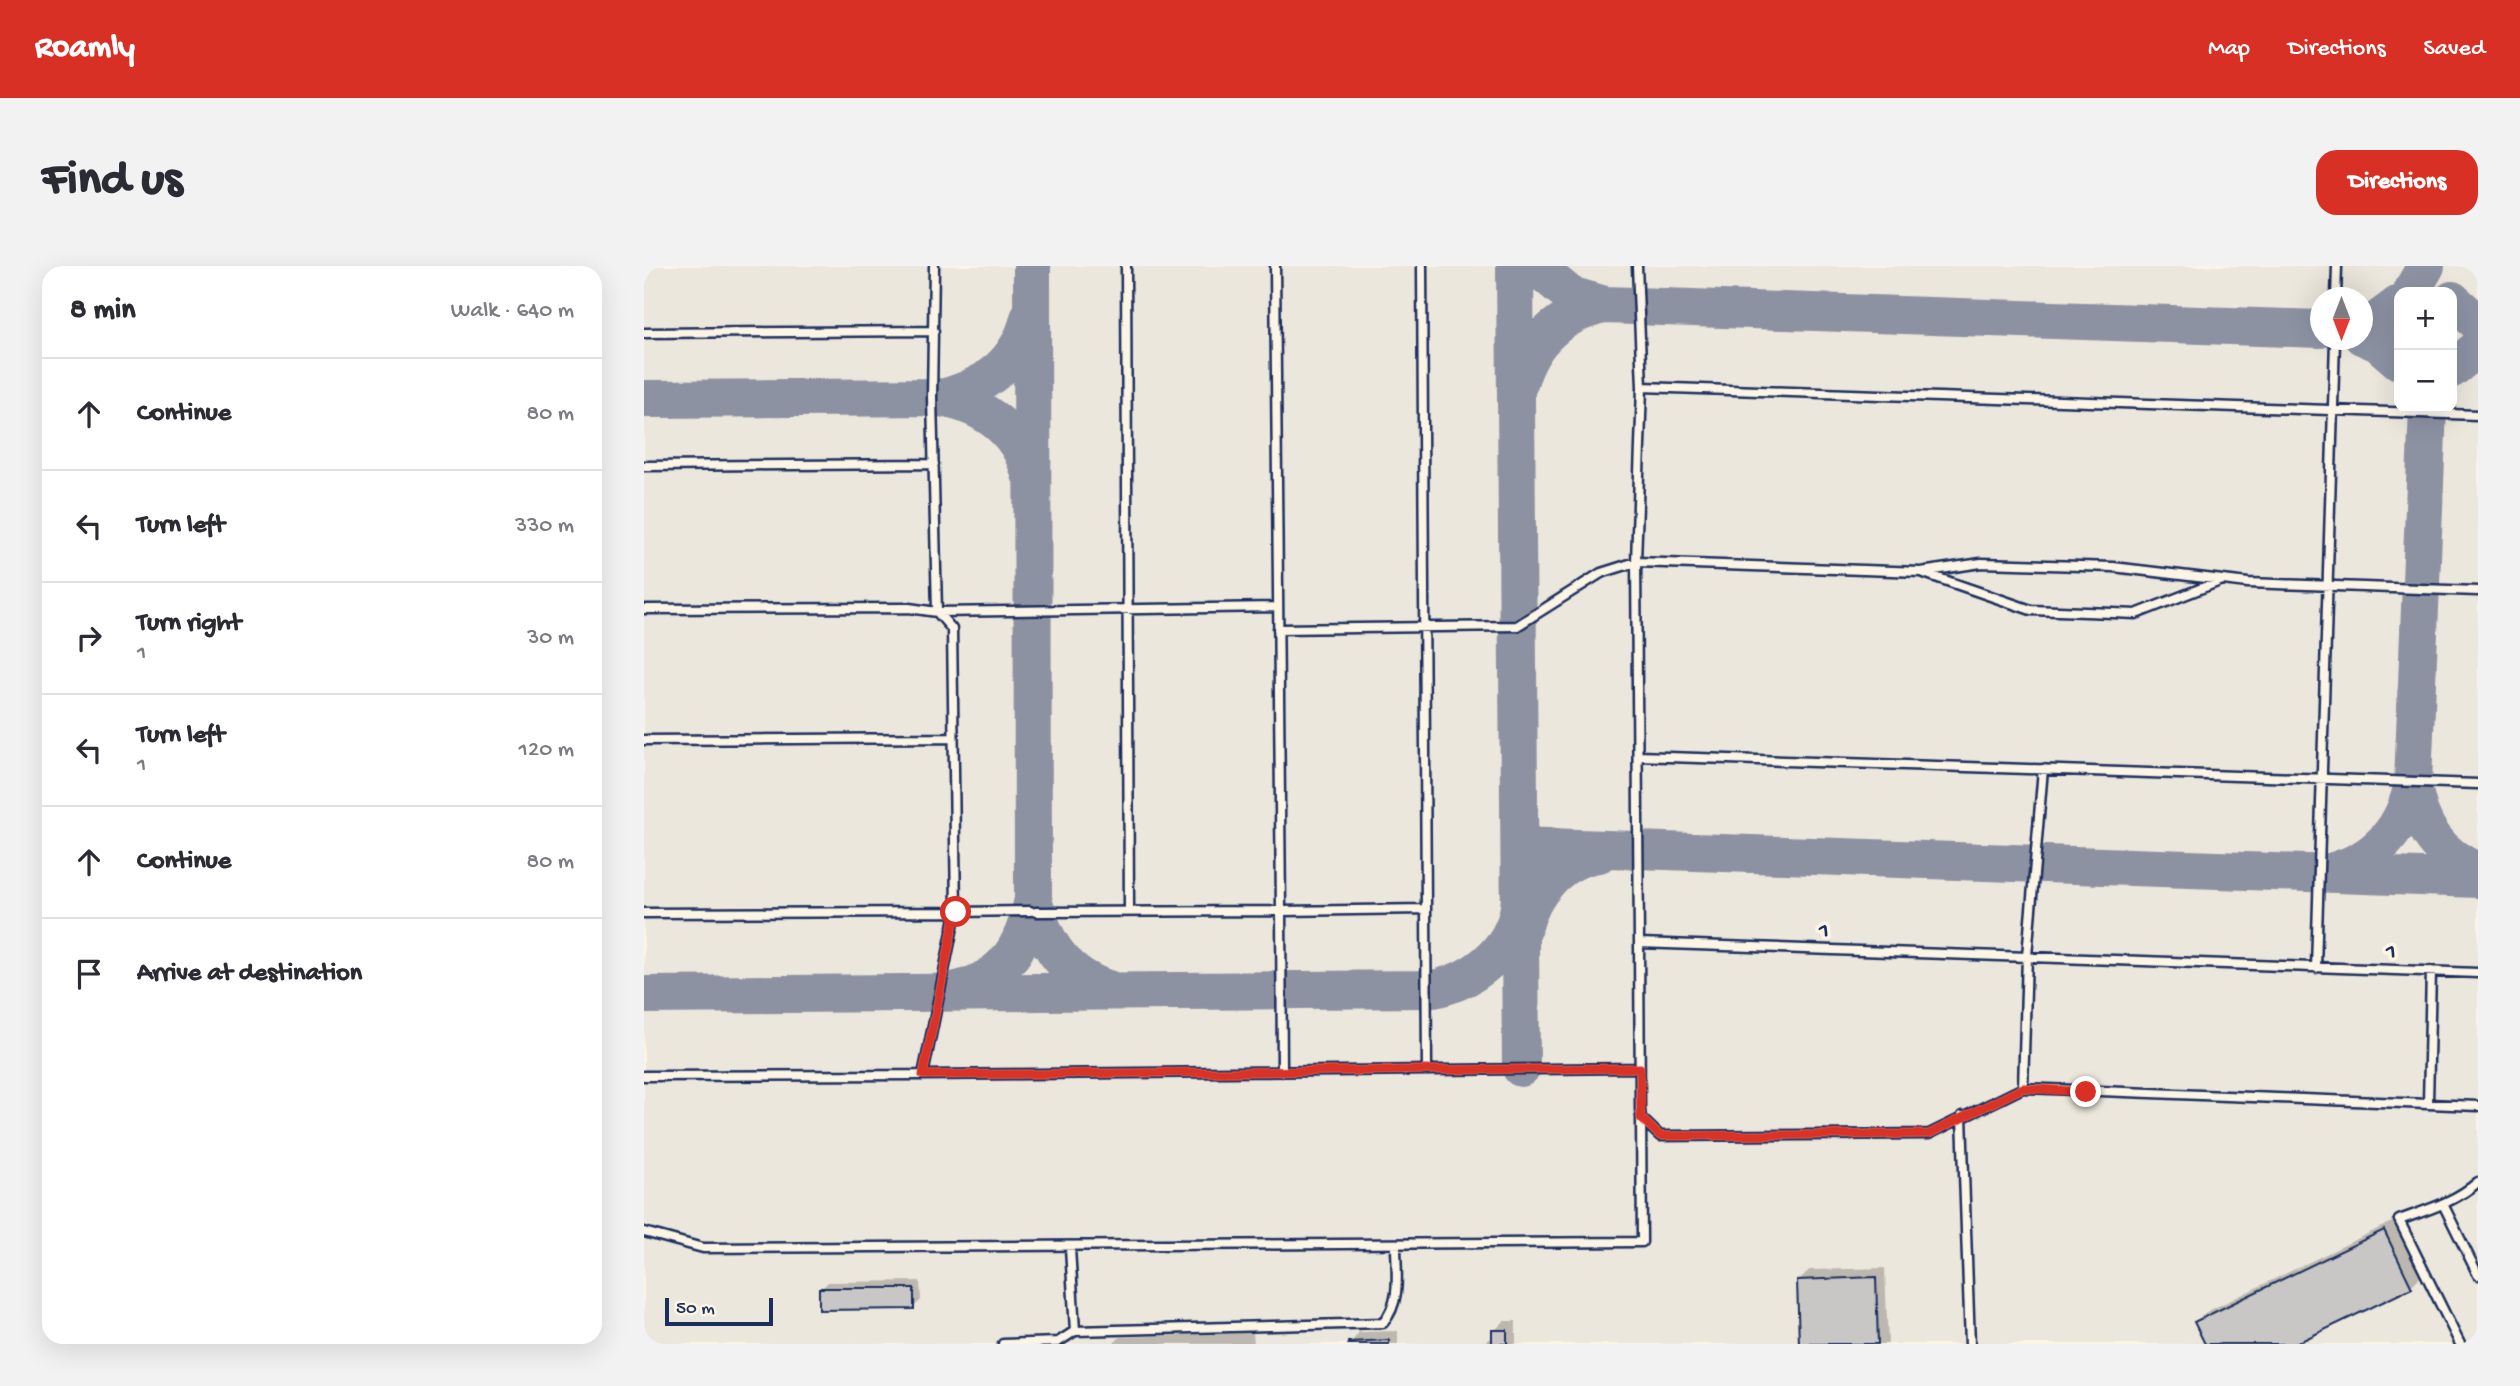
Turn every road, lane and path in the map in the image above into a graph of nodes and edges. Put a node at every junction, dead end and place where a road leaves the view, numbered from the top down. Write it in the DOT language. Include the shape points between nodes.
graph roads {
  1 [pos="934,266"];
  2 [pos="1126,266"];
  3 [pos="1275,266"];
  4 [pos="1422,266"];
  5 [pos="1637,266"];
  6 [pos="2337,266"];
  7 [pos="2336,287"];
  8 [pos="934,331"];
  9 [pos="644,334"];
  10 [pos="2334,350"];
  11 [pos="1642,387"];
  12 [pos="2332,410"];
  13 [pos="2478,415"];
  14 [pos="934,464"];
  15 [pos="644,466"];
  16 [pos="1636,562"];
  17 [pos="1921,572"];
  18 [pos="2224,580"];
  19 [pos="2327,586"];
  20 [pos="2478,592"];
  21 [pos="1278,607"];
  22 [pos="644,608"];
  23 [pos="1127,609"];
  24 [pos="937,612"];
  25 [pos="1422,627"];
  26 [pos="1278,629"];
  27 [pos="953,738"];
  28 [pos="644,740"];
  29 [pos="1638,756"];
  30 [pos="2043,769"];
  31 [pos="2320,778"];
  32 [pos="2478,784"];
  33 [pos="1426,909"];
  34 [pos="1129,910"];
  35 [pos="1281,911"];
  36 [pos="956,912"];
  37 [pos="644,913"];
  38 [pos="1639,943"];
  39 [pos="2027,956"];
  40 [pos="2316,968"];
  41 [pos="2431,971"];
  42 [pos="2478,973"];
  43 [pos="1640,1068"];
  44 [pos="1427,1069"];
  45 [pos="1282,1072"];
  46 [pos="923,1075"];
  47 [pos="644,1076"];
  48 [pos="2023,1088"];
  49 [pos="2428,1103"];
  50 [pos="2478,1106"];
  51 [pos="1962,1116"];
  52 [pos="1641,1118"];
  53 [pos="2478,1182"];
  54 [pos="2443,1204"];
  55 [pos="644,1232"];
  56 [pos="1396,1245"];
  57 [pos="1070,1248"];
  58 [pos="2478,1275"];
  59 [pos="1075,1331"];
  60 [pos="1003,1344"];
  61 [pos="1970,1344"];
  62 [pos="2460,1344"];
  1 -- 8 [label="lane"];
  2 -- 23 [label="lane"];
  3 -- 21 [label="lane"];
  4 -- 25 [label="lane"];
  5 -- 11 [label="lane"];
  6 -- 7 [label="lane"];
  8 -- 9 [label="lane"];
  8 -- 14 [label="lane"];
  10 -- 12 [label="lane"];
  11 -- 12 [label="lane"];
  11 -- 16 [label="lane"];
  12 -- 13 [label="lane"];
  12 -- 19 [label="lane"];
  14 -- 15 [label="lane"];
  14 -- 24 [label="lane"];
  16 -- 17 [label="lane"];
  16 -- 25 [label="lane" via="1601,573 1517,626"];
  16 -- 29 [label="lane"];
  17 -- 18 [label="lane" via="1981,563 2147,569"];
  17 -- 18 [label="lane" via="2031,610 2136,614"];
  18 -- 19 [label="lane"];
  19 -- 20 [label="lane"];
  19 -- 31 [label="lane"];
  21 -- 23 [label="lane"];
  21 -- 26 [label="lane"];
  22 -- 24 [label="lane" via="909,608"];
  23 -- 24 [label="lane"];
  23 -- 34 [label="lane"];
  24 -- 27 [label="lane" via="952,629"];
  25 -- 26 [label="lane"];
  25 -- 33 [label="lane"];
  26 -- 35 [label="lane"];
  27 -- 28 [label="lane"];
  27 -- 36 [label="lane"];
  29 -- 30 [label="lane"];
  29 -- 38 [label="lane"];
  30 -- 31 [label="lane"];
  30 -- 39 [label="lane"];
  31 -- 32 [label="lane"];
  31 -- 40 [label="lane"];
  33 -- 35 [label="lane"];
  33 -- 44 [label="lane"];
  34 -- 35 [label="lane"];
  34 -- 36 [label="lane"];
  35 -- 45 [label="lane"];
  36 -- 37 [label="lane"];
  36 -- 46 [label="lane"];
  38 -- 39 [label="lane, 1"];
  38 -- 43 [label="lane"];
  39 -- 40 [label="lane, 1"];
  39 -- 48 [label="lane"];
  40 -- 41 [label="lane, 1"];
  41 -- 42 [label="lane, 1"];
  41 -- 49 [label="lane"];
  43 -- 44 [label="lane"];
  43 -- 52 [label="lane"];
  44 -- 45 [label="lane"];
  45 -- 46 [label="lane"];
  46 -- 47 [label="lane"];
  48 -- 49 [label="lane"];
  48 -- 51 [label="lane"];
  49 -- 50 [label="lane"];
  51 -- 52 [label="lane" via="1929,1134 1660,1136"];
  51 -- 61 [label="lane"];
  52 -- 56 [label="lane" via="1642,1242"];
  53 -- 54 [label="lane"];
  54 -- 58 [label="lane"];
  54 -- 62 [label="lane" via="2399,1220"];
  55 -- 57 [label="lane" via="703,1248"];
  56 -- 57 [label="lane"];
  56 -- 59 [label="lane" via="1397,1300 1382,1323"];
  57 -- 59 [label="lane"];
  59 -- 60 [label="lane" via="1058,1342"];
}
